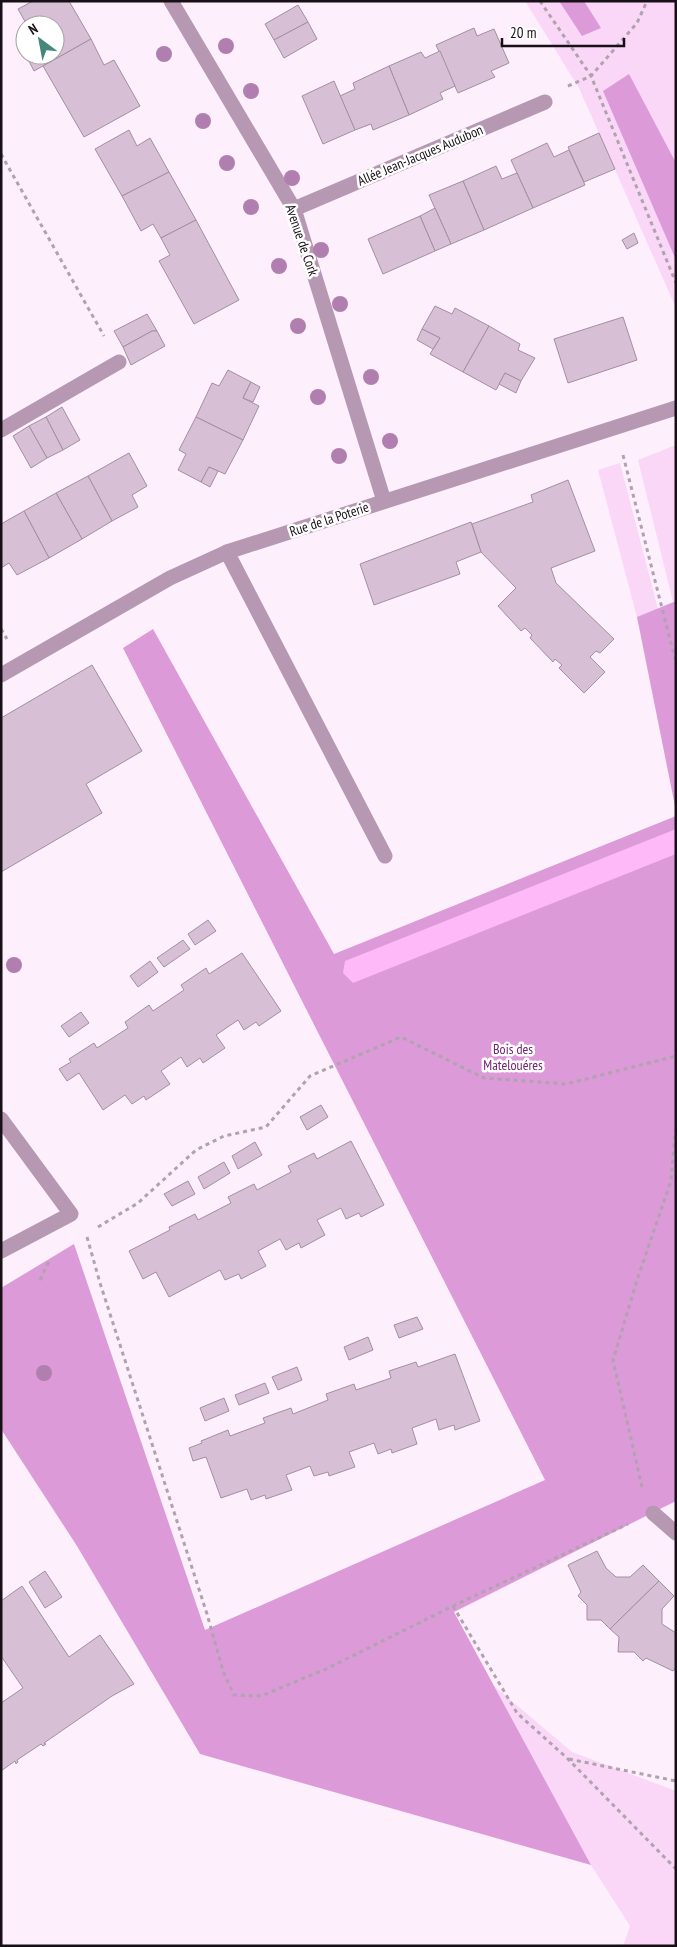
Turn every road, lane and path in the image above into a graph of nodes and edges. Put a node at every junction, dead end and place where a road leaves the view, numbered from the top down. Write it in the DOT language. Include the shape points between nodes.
graph roads {
  1 [pos="171,1"];
  2 [pos="540,1"];
  3 [pos="647,1"];
  4 [pos="591,76"];
  5 [pos="545,102"];
  6 [pos="1,154"];
  7 [pos="294,209"];
  8 [pos="676,283"];
  9 [pos="119,362"];
  10 [pos="676,408"];
  11 [pos="616,427"];
  12 [pos="1,430"];
  13 [pos="384,501"];
  14 [pos="227,552"];
  15 [pos="676,663"];
  16 [pos="1,675"];
  17 [pos="385,856"];
  18 [pos="676,1056"];
  19 [pos="1,1119"];
  20 [pos="676,1122"];
  21 [pos="671,1181"];
  22 [pos="676,1182"];
  23 [pos="71,1214"];
  24 [pos="86,1234"];
  25 [pos="1,1251"];
  26 [pos="644,1495"];
  27 [pos="653,1512"];
  28 [pos="631,1523"];
  29 [pos="676,1533"];
  30 [pos="453,1606"];
  31 [pos="568,1759"];
  32 [pos="676,1780"];
  33 [pos="676,1869"];
  1 -- 7 [label="street, Avenue de Cork"];
  2 -- 4 [label="path"];
  3 -- 4 [label="path" via="637,23"];
  4 -- 5 [label="path" via="573,83"];
  4 -- 8 [label="path"];
  5 -- 7 [label="street, Allée Jean-Jacques Audubon"];
  6 -- 9 [label="path"];
  7 -- 13 [label="street, Avenue de Cork"];
  9 -- 12 [label="street"];
  10 -- 11 [label="street, Rue de la Poterie"];
  11 -- 13 [label="street, Rue de la Poterie"];
  11 -- 15 [label="path"];
  13 -- 14 [label="street, Rue de la Poterie"];
  14 -- 16 [label="street, Rue de la Poterie" via="170,578"];
  14 -- 17 [label="street"];
  18 -- 24 [label="path" via="557,1084 484,1078 401,1037 310,1076 266,1127 224,1136 196,1150 138,1203"];
  19 -- 23 [label="street"];
  20 -- 21 [label="path"];
  21 -- 22 [label="path"];
  21 -- 26 [label="path" via="613,1360"];
  23 -- 24 [label="path"];
  23 -- 25 [label="street"];
  24 -- 30 [label="path" via="223,1671 234,1695 261,1696 326,1670"];
  27 -- 29 [label="street"];
  28 -- 30 [label="path"];
  30 -- 31 [label="path" via="517,1713"];
  31 -- 32 [label="path"];
  31 -- 33 [label="path"];
}
